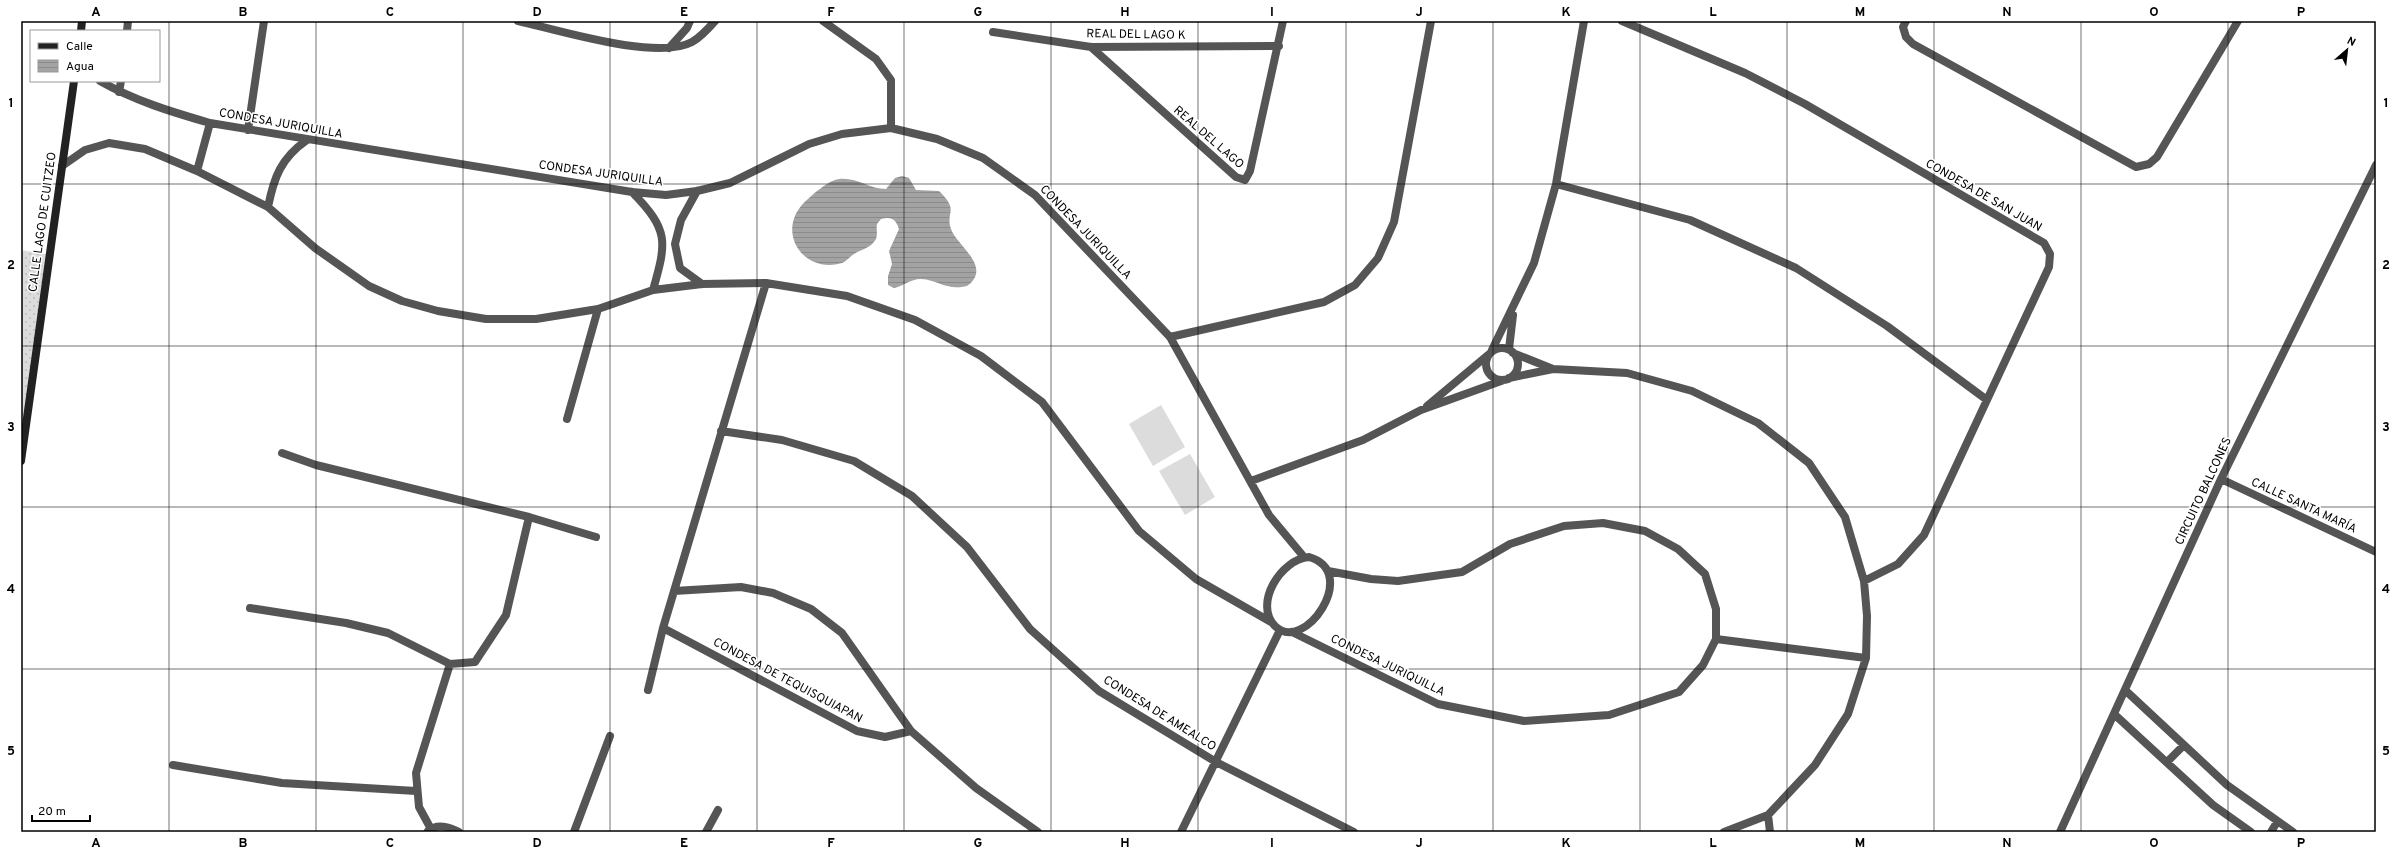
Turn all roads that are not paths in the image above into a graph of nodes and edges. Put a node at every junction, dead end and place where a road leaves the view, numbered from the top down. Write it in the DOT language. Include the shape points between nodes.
graph roads {
  1 [pos="264,21"];
  2 [pos="518,21"];
  3 [pos="690,21"];
  4 [pos="715,21"];
  5 [pos="823,21"];
  6 [pos="1283,21"];
  7 [pos="1431,21"];
  8 [pos="1584,21"];
  9 [pos="1622,21"];
  10 [pos="1906,21"];
  11 [pos="2238,21"];
  12 [pos="993,32"];
  13 [pos="1279,46"];
  14 [pos="1091,47"];
  15 [pos="669,48"];
  16 [pos="74,82"];
  17 [pos="102,82"];
  18 [pos="121,82"];
  19 [pos="119,92"];
  20 [pos="210,123"];
  21 [pos="892,128"];
  22 [pos="248,130"];
  23 [pos="307,140"];
  24 [pos="2376,165"];
  25 [pos="62,166"];
  26 [pos="197,171"];
  27 [pos="1556,184"];
  28 [pos="697,191"];
  29 [pos="632,192"];
  30 [pos="268,207"];
  31 [pos="766,283"];
  32 [pos="702,284"];
  33 [pos="654,290"];
  34 [pos="598,309"];
  35 [pos="1513,310"];
  36 [pos="1170,337"];
  37 [pos="1511,351"];
  38 [pos="1491,352"];
  39 [pos="1553,370"];
  40 [pos="1506,379"];
  41 [pos="1987,400"];
  42 [pos="1421,410"];
  43 [pos="567,419"];
  44 [pos="721,431"];
  45 [pos="282,453"];
  46 [pos="21,461"];
  47 [pos="2221,479"];
  48 [pos="1251,481"];
  49 [pos="529,517"];
  50 [pos="596,537"];
  51 [pos="2376,552"];
  52 [pos="1304,558"];
  53 [pos="1328,571"];
  54 [pos="1864,581"];
  55 [pos="674,591"];
  56 [pos="250,608"];
  57 [pos="1271,622"];
  58 [pos="663,628"];
  59 [pos="1280,630"];
  60 [pos="1292,632"];
  61 [pos="1716,639"];
  62 [pos="1866,658"];
  63 [pos="450,664"];
  64 [pos="648,690"];
  65 [pos="2125,690"];
  66 [pos="2114,714"];
  67 [pos="911,731"];
  68 [pos="610,736"];
  69 [pos="2184,745"];
  70 [pos="1216,762"];
  71 [pos="2167,762"];
  72 [pos="173,764"];
  73 [pos="416,791"];
  74 [pos="718,810"];
  75 [pos="1768,815"];
  76 [pos="2277,822"];
  77 [pos="429,830"];
  78 [pos="459,832"];
  79 [pos="574,832"];
  80 [pos="706,832"];
  81 [pos="1038,832"];
  82 [pos="1181,832"];
  83 [pos="1354,832"];
  84 [pos="1724,832"];
  85 [pos="1770,832"];
  86 [pos="2060,832"];
  87 [pos="2251,832"];
  88 [pos="2271,832"];
  89 [pos="2293,832"];
  1 -- 22 [label="street"];
  2 -- 15 [label="street" via="640,48"];
  3 -- 15 [label="street"];
  4 -- 15 [label="street" via="706,32 691,42"];
  5 -- 21 [label="street" via="876,59 891,80"];
  6 -- 13 [label="street, REAL DEL LAGO"];
  7 -- 36 [label="street" via="1394,222 1378,258 1355,285 1324,302"];
  8 -- 27 [label="street"];
  9 -- 41 [label="street, CONDESA DE SAN JUAN" via="1745,73 1805,104 2044,243 2050,254 2049,267"];
  10 -- 11 [label="street" via="1903,28 1906,37 1913,44 2136,167 2149,164 2157,157"];
  12 -- 14 [label="street, REAL DEL LAGO K"];
  13 -- 14 [label="street, REAL DEL LAGO K"];
  13 -- 14 [label="street, REAL DEL LAGO" via="1250,171 1245,180 1236,177"];
  16 -- 25 [label="main road, CALLE LAGO DE CUITZEO"];
  17 -- 19 [label="street, CONDESA JURIQUILLA"];
  18 -- 19 [label="street"];
  19 -- 20 [label="street, CONDESA JURIQUILLA"];
  20 -- 22 [label="street, CONDESA JURIQUILLA"];
  20 -- 26 [label="street"];
  21 -- 28 [label="street, CONDESA JURIQUILLA" via="842,134 808,144 730,183"];
  21 -- 36 [label="street, CONDESA JURIQUILLA" via="937,139 983,158 1035,195"];
  22 -- 23 [label="street, CONDESA JURIQUILLA"];
  23 -- 29 [label="street, CONDESA JURIQUILLA"];
  23 -- 30 [label="street" via="292,150 279,170"];
  24 -- 47 [label="street, CIRCUITO BALCONES"];
  25 -- 26 [label="street" via="85,150 109,143 145,149"];
  25 -- 46 [label="main road, CALLE LAGO DE CUITZEO"];
  26 -- 30 [label="street"];
  27 -- 35 [label="street" via="1534,262"];
  27 -- 41 [label="street" via="1690,220 1796,268 1888,326"];
  28 -- 29 [label="street, CONDESA JURIQUILLA" via="666,195"];
  28 -- 32 [label="street" via="681,220 675,244 680,268"];
  29 -- 33 [label="street" via="652,213 661,231 663,257"];
  30 -- 34 [label="street" via="315,248 369,286 402,301 438,311 486,319 536,319"];
  31 -- 32 [label="street"];
  31 -- 44 [label="street"];
  31 -- 57 [label="street" via="847,296 915,320 981,356 1042,402 1139,531 1196,579"];
  32 -- 33 [label="street"];
  33 -- 34 [label="street"];
  34 -- 43 [label="street"];
  35 -- 37 [label="street"];
  35 -- 38 [label="street"];
  36 -- 48 [label="street, CONDESA JURIQUILLA"];
  37 -- 38 [label="street" via="1498,348"];
  37 -- 39 [label="street"];
  37 -- 40 [label="street" via="1516,358 1517,369"];
  38 -- 40 [label="street" via="1485,364 1486,369 1493,378"];
  38 -- 42 [label="street"];
  39 -- 40 [label="street"];
  39 -- 54 [label="street" via="1627,374 1692,391 1758,423 1809,463 1846,517"];
  40 -- 42 [label="street"];
  41 -- 54 [label="street, CONDESA DE SAN JUAN" via="1924,535 1898,564"];
  42 -- 48 [label="street" via="1363,440"];
  44 -- 55 [label="street"];
  44 -- 70 [label="street, CONDESA DE AMEALCO" via="782,440 854,461 912,496 967,547 1030,629 1099,691"];
  45 -- 49 [label="street" via="316,465"];
  47 -- 51 [label="street, CALLE SANTA MARÍA"];
  47 -- 65 [label="street, CIRCUITO BALCONES"];
  48 -- 52 [label="street, CONDESA JURIQUILLA" via="1269,515"];
  49 -- 50 [label="street"];
  49 -- 63 [label="street" via="506,615 475,662"];
  52 -- 53 [label="street, CONDESA JURIQUILLA" via="1314,559"];
  52 -- 57 [label="street" via="1289,564 1274,580 1268,607"];
  53 -- 60 [label="street" via="1330,584 1320,612 1302,628"];
  53 -- 61 [label="street, CONDESA JURIQUILLA" via="1398,581 1462,572 1510,544 1564,526 1603,523 1646,531 1678,549 1704,574 1716,609"];
  54 -- 62 [label="street" via="1867,616"];
  55 -- 58 [label="street"];
  55 -- 67 [label="street" via="741,587 773,593 811,609 842,633"];
  56 -- 63 [label="street" via="346,623 388,634"];
  57 -- 59 [label="street"];
  58 -- 64 [label="street"];
  58 -- 67 [label="street, CONDESA DE TEQUISQUIAPAN" via="857,732 885,737"];
  59 -- 60 [label="street, CONDESA JURIQUILLA"];
  59 -- 70 [label="street"];
  60 -- 61 [label="street, CONDESA JURIQUILLA" via="1438,704 1524,721 1609,715 1679,692 1703,665"];
  61 -- 62 [label="street"];
  62 -- 75 [label="street" via="1848,714 1815,765"];
  63 -- 73 [label="street" via="416,773"];
  65 -- 66 [label="street, CIRCUITO BALCONES"];
  65 -- 69 [label="street"];
  66 -- 71 [label="street"];
  66 -- 86 [label="street, CIRCUITO BALCONES"];
  67 -- 81 [label="street" via="976,788"];
  68 -- 79 [label="street"];
  69 -- 71 [label="street"];
  69 -- 76 [label="street" via="2227,786"];
  70 -- 82 [label="street"];
  70 -- 83 [label="street, CONDESA DE AMEALCO"];
  71 -- 87 [label="street" via="2213,805"];
  72 -- 73 [label="street" via="282,782"];
  73 -- 77 [label="street" via="419,807"];
  74 -- 80 [label="street"];
  75 -- 84 [label="street"];
  75 -- 85 [label="street"];
  76 -- 88 [label="street"];
  76 -- 89 [label="street"];
  77 -- 78 [label="street" via="448,826"];
}
